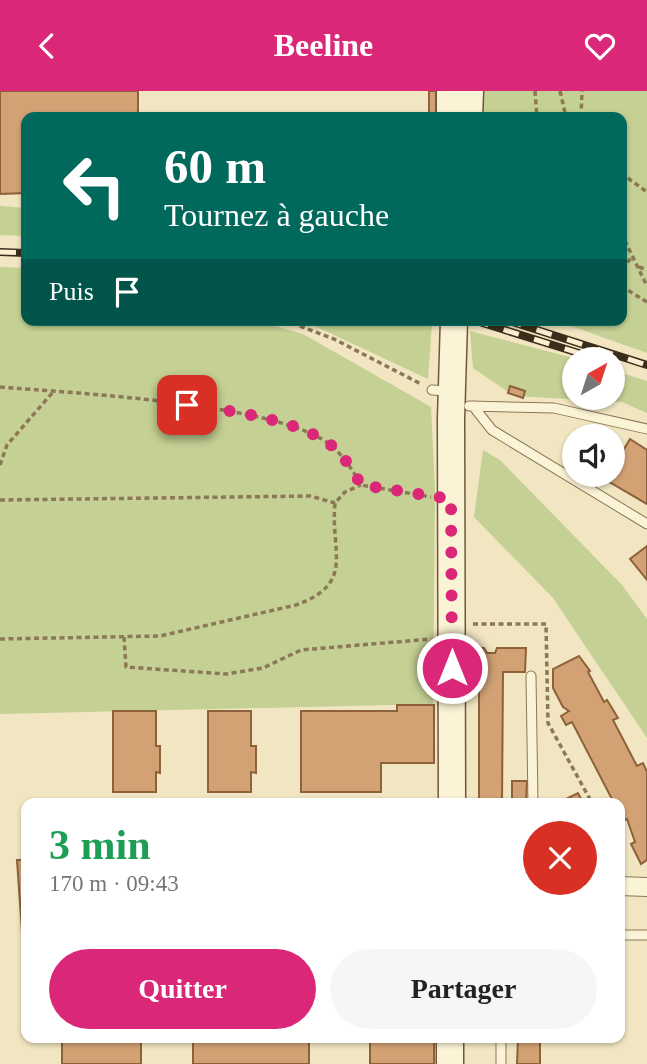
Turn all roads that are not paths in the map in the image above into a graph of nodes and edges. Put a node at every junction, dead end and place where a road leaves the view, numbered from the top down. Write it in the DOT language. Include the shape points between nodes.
graph roads {
  1 [pos="450,91"];
  2 [pos="470,91"];
  3 [pos="450,112"];
  4 [pos="469,112"];
  5 [pos="453,326"];
  6 [pos="452,398"];
  7 [pos="647,429"];
  8 [pos="647,524"];
  9 [pos="531,676"];
  10 [pos="452,798"];
  11 [pos="533,798"];
  12 [pos="625,886"];
  13 [pos="647,887"];
  14 [pos="625,935"];
  15 [pos="647,935"];
  16 [pos="450,1043"];
  17 [pos="501,1043"];
  18 [pos="450,1064"];
  19 [pos="501,1064"];
  1 -- 3 [label="main road"];
  2 -- 4 [label="main road"];
  5 -- 6 [label="main road"];
  6 -- 7 [label="lane" via="554,408"];
  6 -- 8 [label="lane" via="492,430"];
  6 -- 10 [label="main road"];
  9 -- 11 [label="lane"];
  12 -- 13 [label="street"];
  14 -- 15 [label="lane"];
  16 -- 18 [label="main road"];
  17 -- 19 [label="lane"];
}
